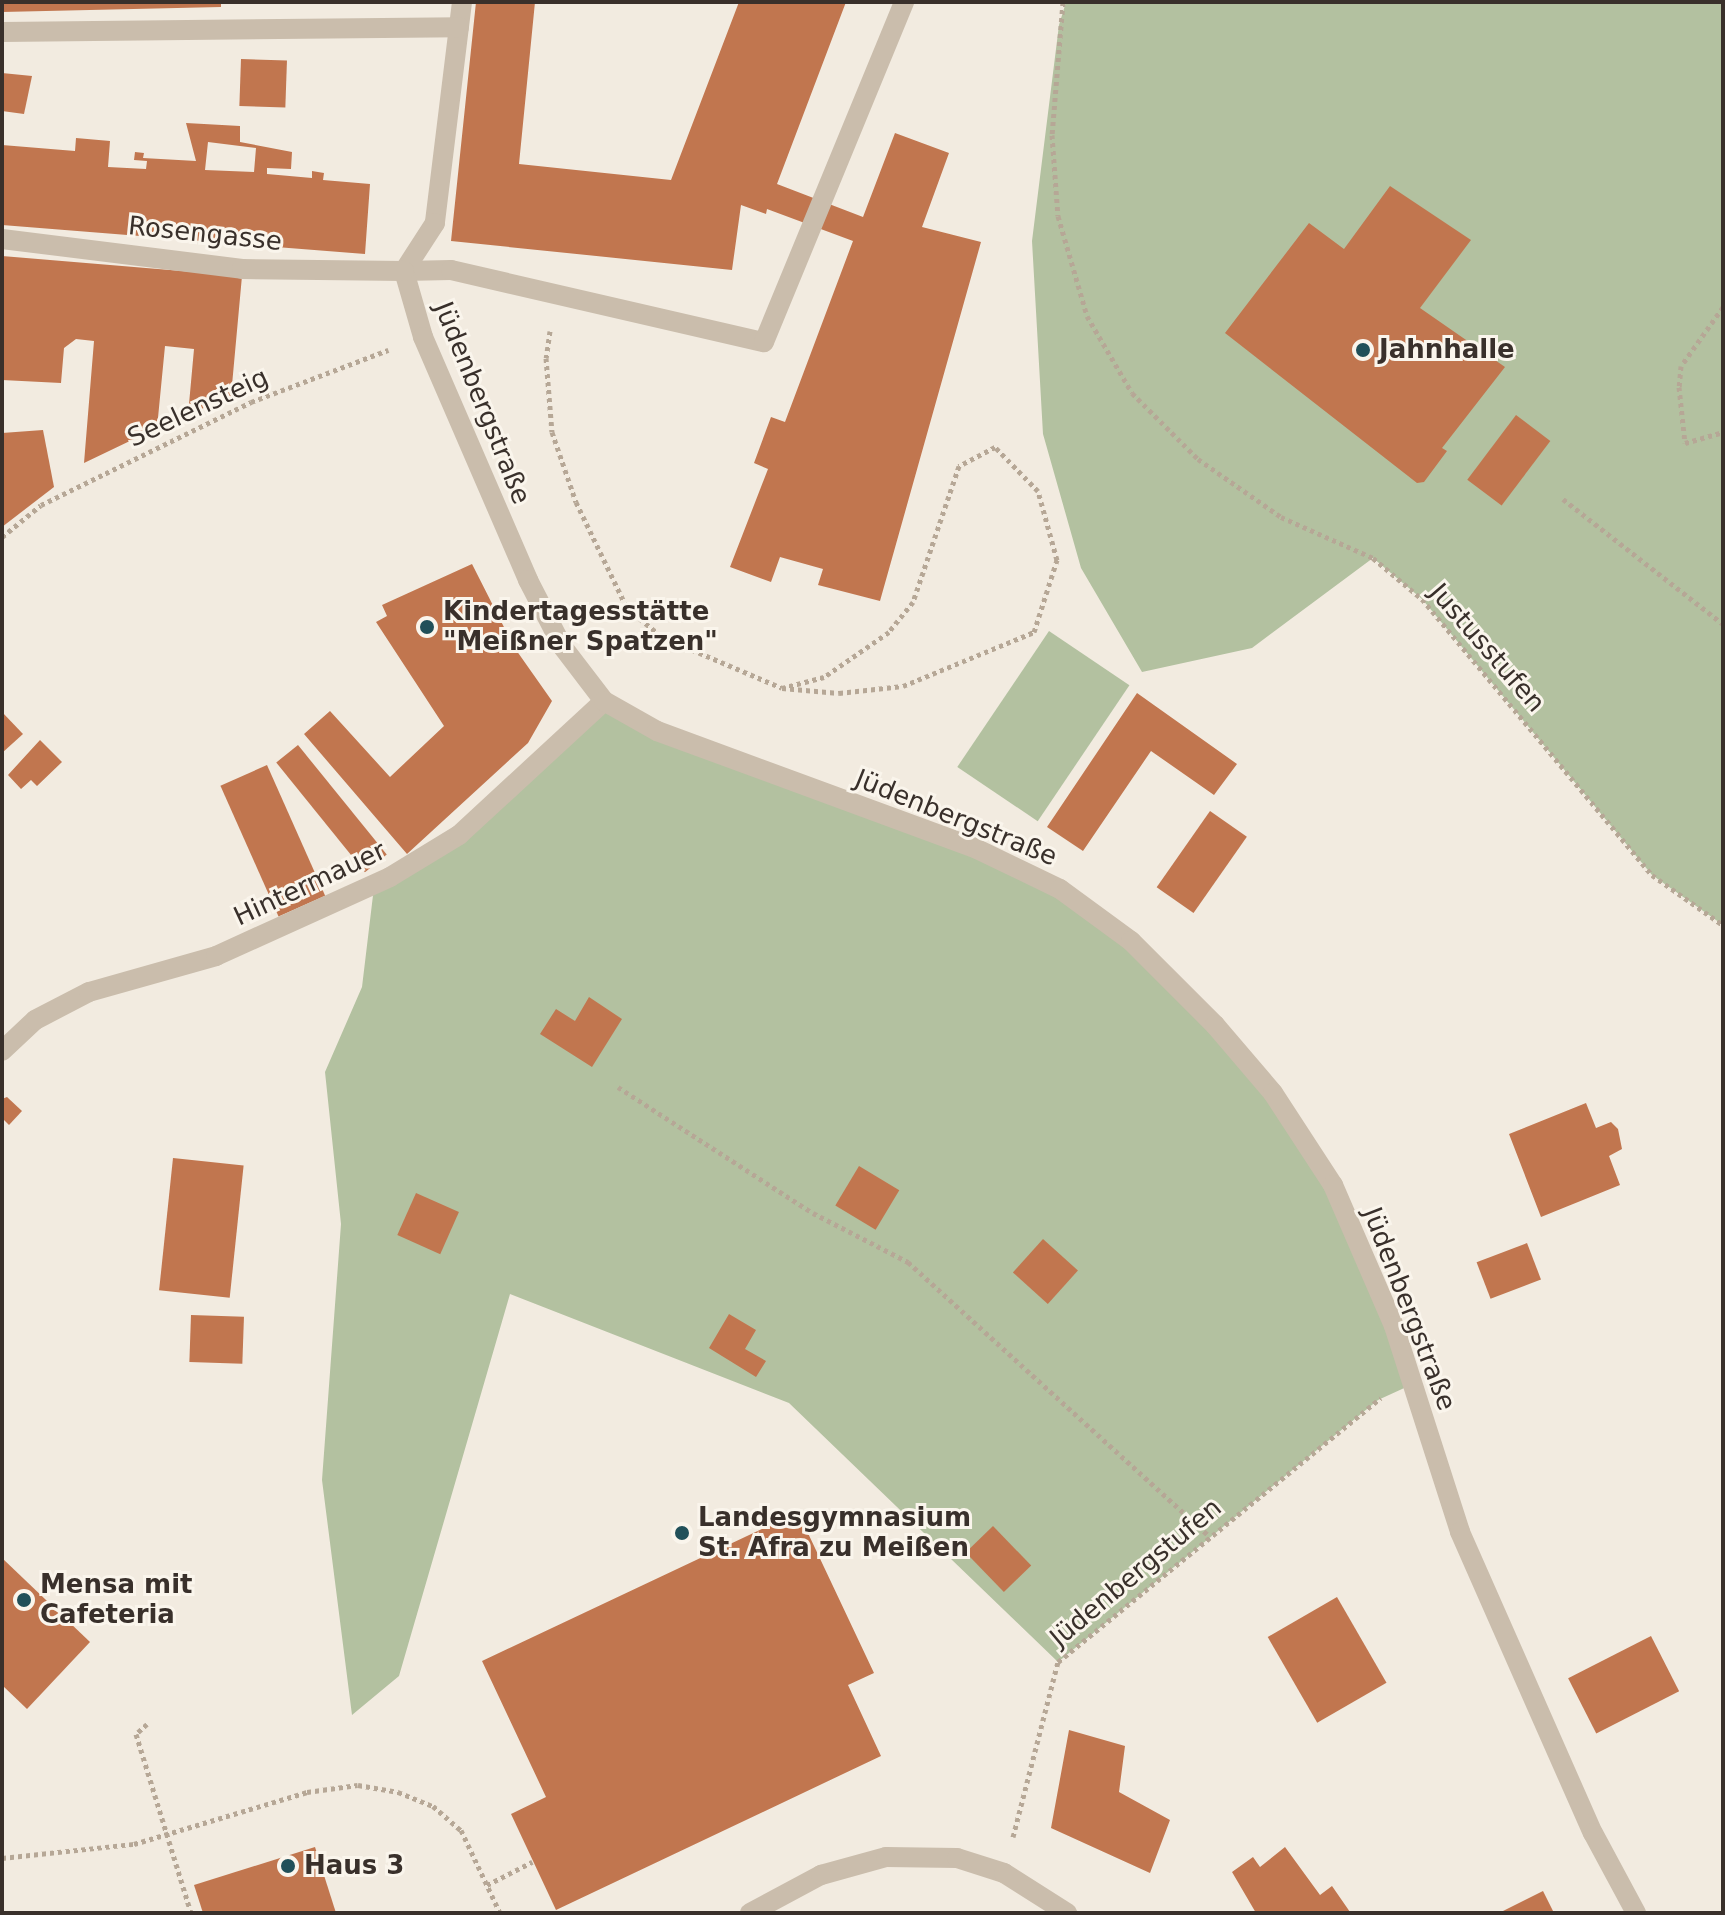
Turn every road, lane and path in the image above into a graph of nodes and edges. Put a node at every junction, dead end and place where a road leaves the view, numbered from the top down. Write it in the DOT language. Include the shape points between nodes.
graph roads {
  1 [pos="462,2"];
  2 [pos="904,2"];
  3 [pos="1063,2"];
  4 [pos="459,27"];
  5 [pos="2,32"];
  6 [pos="2,239"];
  7 [pos="404,271"];
  8 [pos="555,294"];
  9 [pos="1723,307"];
  10 [pos="423,337"];
  11 [pos="1723,432"];
  12 [pos="1563,499"];
  13 [pos="2,537"];
  14 [pos="1723,624"];
  15 [pos="782,688"];
  16 [pos="604,701"];
  17 [pos="1723,925"];
  18 [pos="2,1051"];
  19 [pos="618,1087"];
  20 [pos="1413,1384"];
  21 [pos="1209,1536"];
  22 [pos="147,1724"];
  23 [pos="167,1834"];
  24 [pos="2,1858"];
  25 [pos="532,1862"];
  26 [pos="1004,1873"];
  27 [pos="487,1885"];
  28 [pos="191,1913"];
  29 [pos="500,1913"];
  30 [pos="750,1913"];
  31 [pos="1067,1913"];
  32 [pos="1636,1913"];
  1 -- 4 [label="street"];
  2 -- 8 [label="street, Rosengasse" via="764,342"];
  3 -- 17 [label="path, Justusstufen" via="1052,135 1058,216 1087,316 1132,393 1198,459 1281,517 1373,558 1422,599 1652,875"];
  4 -- 5 [label="street"];
  4 -- 7 [label="street" via="435,223"];
  6 -- 7 [label="street, Rosengasse" via="242,269"];
  7 -- 8 [label="street, Rosengasse" via="451,270"];
  7 -- 10 [label="street, Jüdenbergstraße"];
  8 -- 15 [label="path" via="546,358 552,432 576,502 627,608 662,637"];
  9 -- 11 [label="path" via="1681,366 1679,387 1685,443"];
  10 -- 13 [label="path, Seelensteig" via="251,402 41,505"];
  10 -- 16 [label="street, Jüdenbergstraße" via="528,580 562,646"];
  12 -- 14 [label="path"];
  15 -- 15 [label="path" via="839,693 903,686 1034,632 1057,560 1038,491 995,447 959,466 913,602 889,632 824,677"];
  16 -- 18 [label="street, Hintermauer" via="459,835 382,882 216,956 89,992 35,1020"];
  16 -- 20 [label="street, Jüdenbergstraße" via="657,731 977,849 1060,889 1131,941 1205,1013 1273,1093 1333,1185 1394,1326"];
  19 -- 21 [label="path" via="813,1213 908,1262"];
  20 -- 21 [label="path, Jüdenbergstufen" via="1378,1400"];
  20 -- 32 [label="street, Jüdenbergstraße" via="1460,1532 1593,1833"];
  21 -- 26 [label="path, Jüdenbergstufen" via="1058,1662"];
  22 -- 23 [label="path" via="136,1734"];
  23 -- 24 [label="path" via="79,1854"];
  23 -- 27 [label="path" via="307,1792 358,1785 398,1792 433,1806 461,1830"];
  23 -- 28 [label="path"];
  25 -- 27 [label="path"];
  26 -- 30 [label="street" via="957,1858 886,1857 821,1875"];
  26 -- 31 [label="street"];
  27 -- 29 [label="path"];
}
